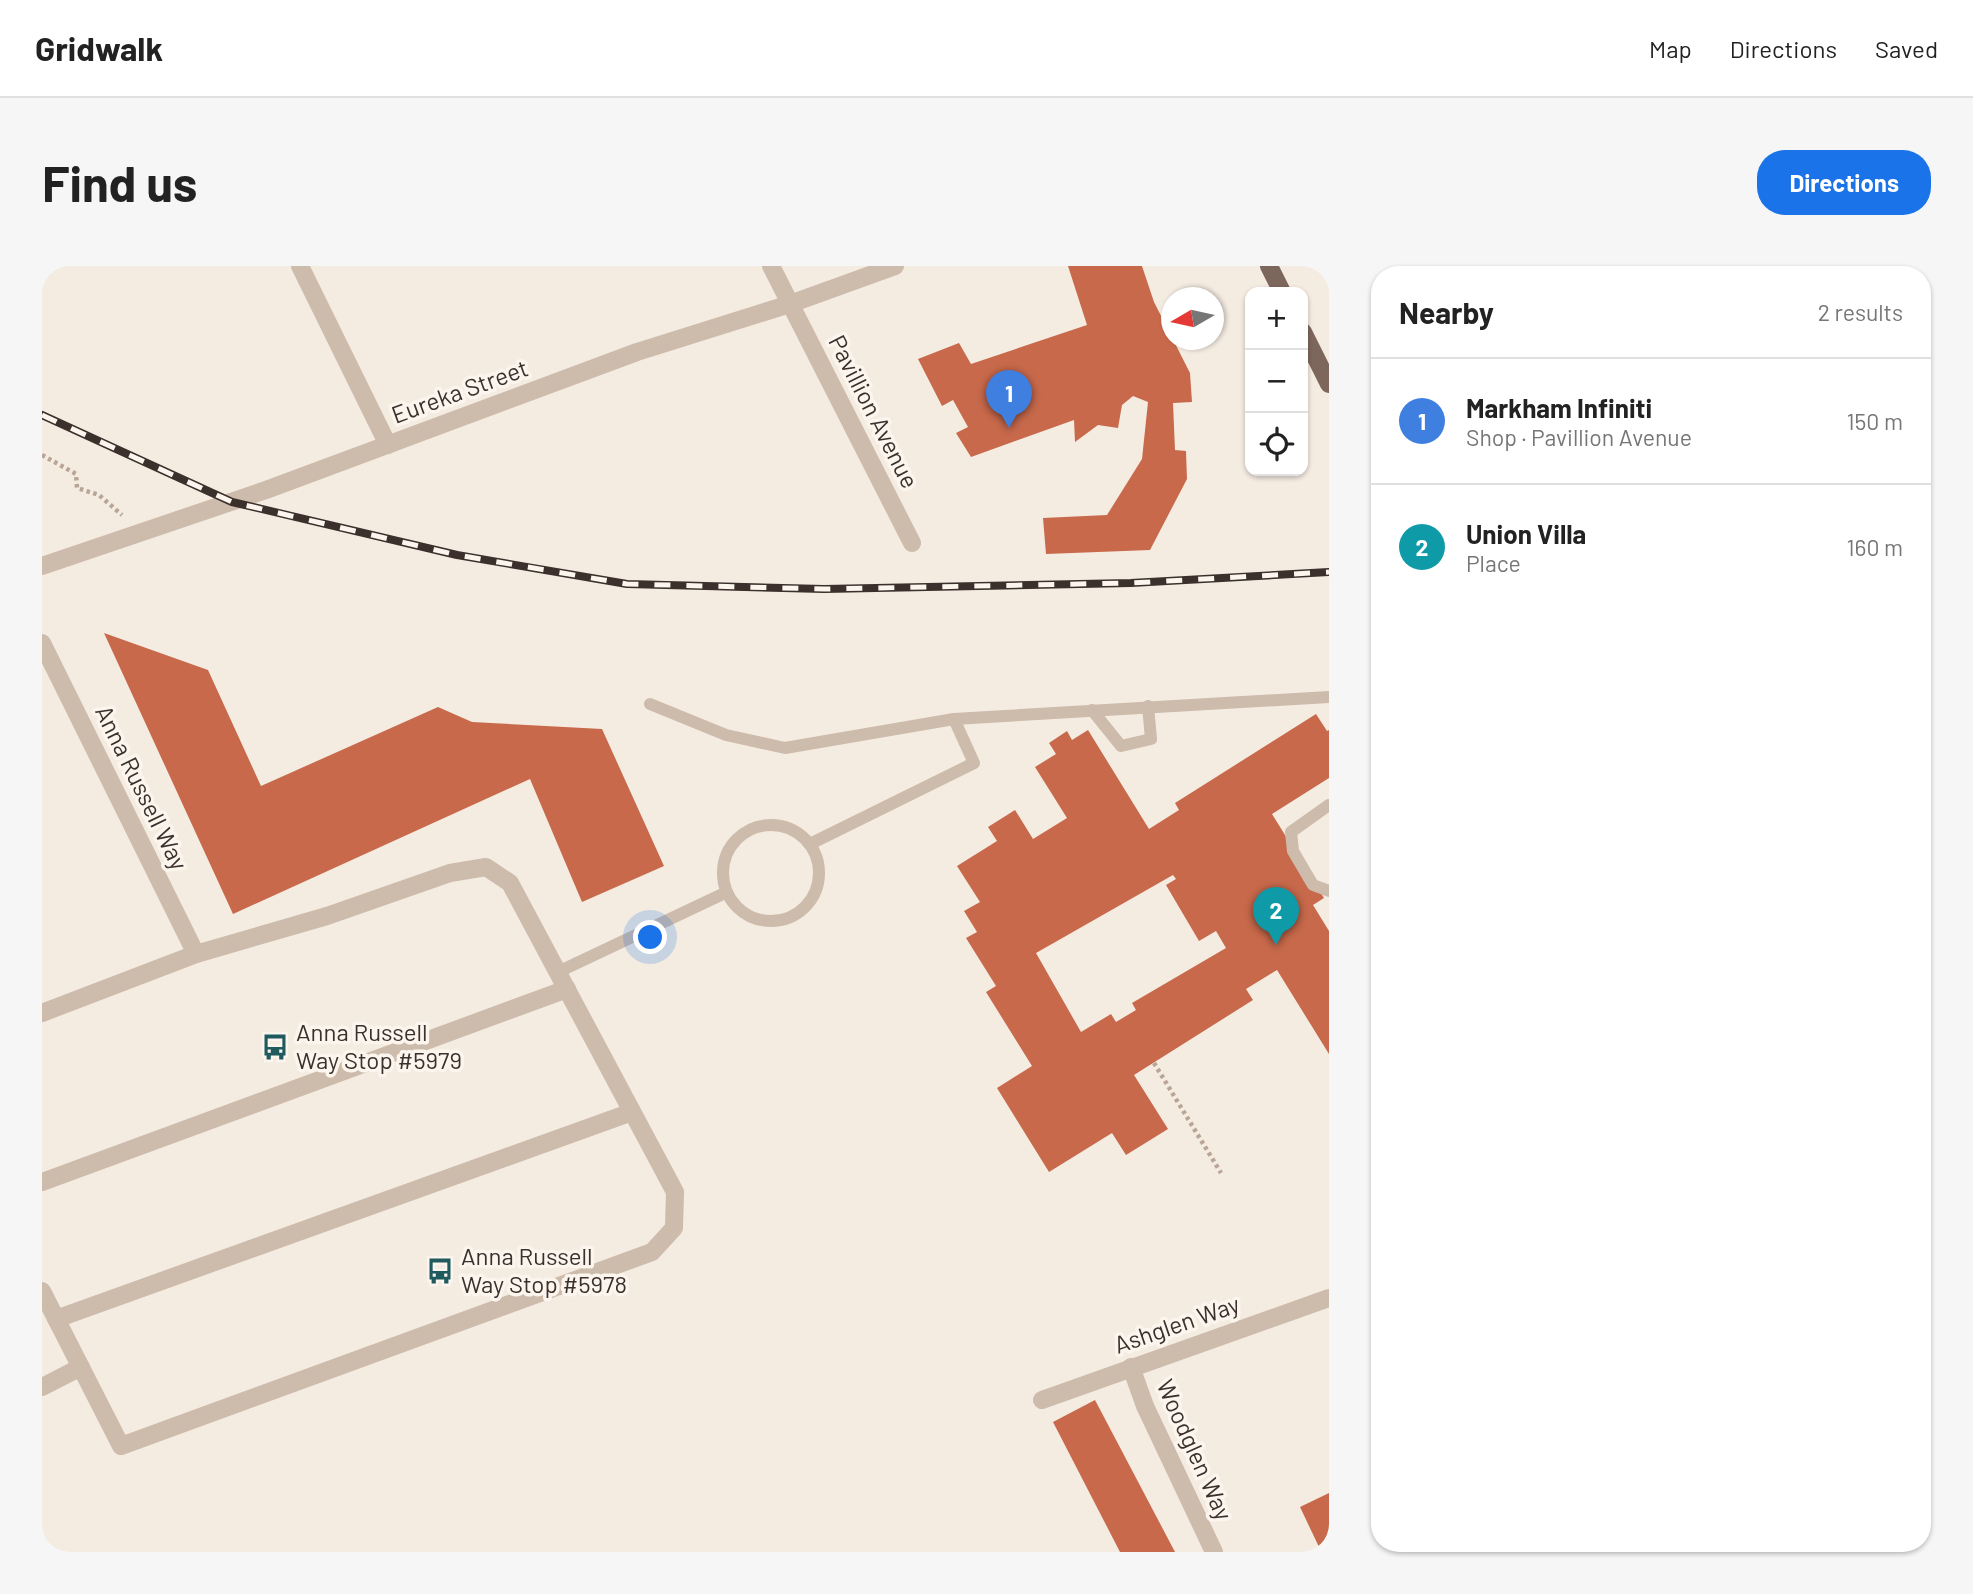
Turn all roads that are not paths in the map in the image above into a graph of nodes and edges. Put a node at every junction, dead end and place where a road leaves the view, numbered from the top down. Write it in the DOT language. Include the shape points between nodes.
graph roads {
  1 [pos="300,266"];
  2 [pos="771,266"];
  3 [pos="895,266"];
  4 [pos="1269,266"];
  5 [pos="1280,287"];
  6 [pos="790,304"];
  7 [pos="1308,342"];
  8 [pos="1329,384"];
  9 [pos="388,445"];
  10 [pos="912,543"];
  11 [pos="42,566"];
  12 [pos="42,643"];
  13 [pos="1329,697"];
  14 [pos="650,704"];
  15 [pos="1148,706"];
  16 [pos="1092,710"];
  17 [pos="954,719"];
  18 [pos="1329,805"];
  19 [pos="810,844"];
  20 [pos="1329,891"];
  21 [pos="727,892"];
  22 [pos="196,954"];
  23 [pos="558,972"];
  24 [pos="567,989"];
  25 [pos="42,1013"];
  26 [pos="632,1112"];
  27 [pos="42,1182"];
  28 [pos="42,1291"];
  29 [pos="1329,1298"];
  30 [pos="56,1319"];
  31 [pos="81,1367"];
  32 [pos="1131,1367"];
  33 [pos="42,1387"];
  34 [pos="1042,1400"];
  35 [pos="1214,1552"];
  1 -- 9 [label="street"];
  2 -- 6 [label="street, Pavillion Avenue"];
  3 -- 6 [label="street, Eureka Street"];
  4 -- 5 [label="main road"];
  6 -- 9 [label="street, Eureka Street" via="637,352"];
  6 -- 10 [label="street, Pavillion Avenue"];
  7 -- 8 [label="main road"];
  9 -- 11 [label="street, Eureka Street"];
  12 -- 22 [label="street, Anna Russell Way"];
  13 -- 15 [label="lane"];
  14 -- 17 [label="lane" via="726,735 785,748"];
  15 -- 16 [label="lane"];
  15 -- 16 [label="lane" via="1151,738 1121,746"];
  16 -- 17 [label="lane"];
  17 -- 19 [label="lane" via="974,763"];
  18 -- 20 [label="lane" via="1291,832 1293,851 1313,885"];
  19 -- 21 [label="lane" via="785,826 770,824 741,834 724,860"];
  19 -- 21 [label="lane" via="817,858 818,881 809,903 796,914 765,921 748,916"];
  21 -- 23 [label="lane"];
  22 -- 23 [label="street" via="327,916 450,873 486,867 510,883"];
  22 -- 25 [label="street"];
  23 -- 24 [label="street"];
  24 -- 26 [label="street"];
  24 -- 27 [label="street"];
  26 -- 30 [label="street"];
  26 -- 31 [label="street" via="674,1192 674,1228 652,1252 121,1446"];
  28 -- 30 [label="street"];
  29 -- 32 [label="street, Ashglen Way"];
  30 -- 31 [label="street"];
  31 -- 33 [label="street"];
  32 -- 34 [label="street, Ashglen Way"];
  32 -- 35 [label="street, Woodglen Way"];
}
